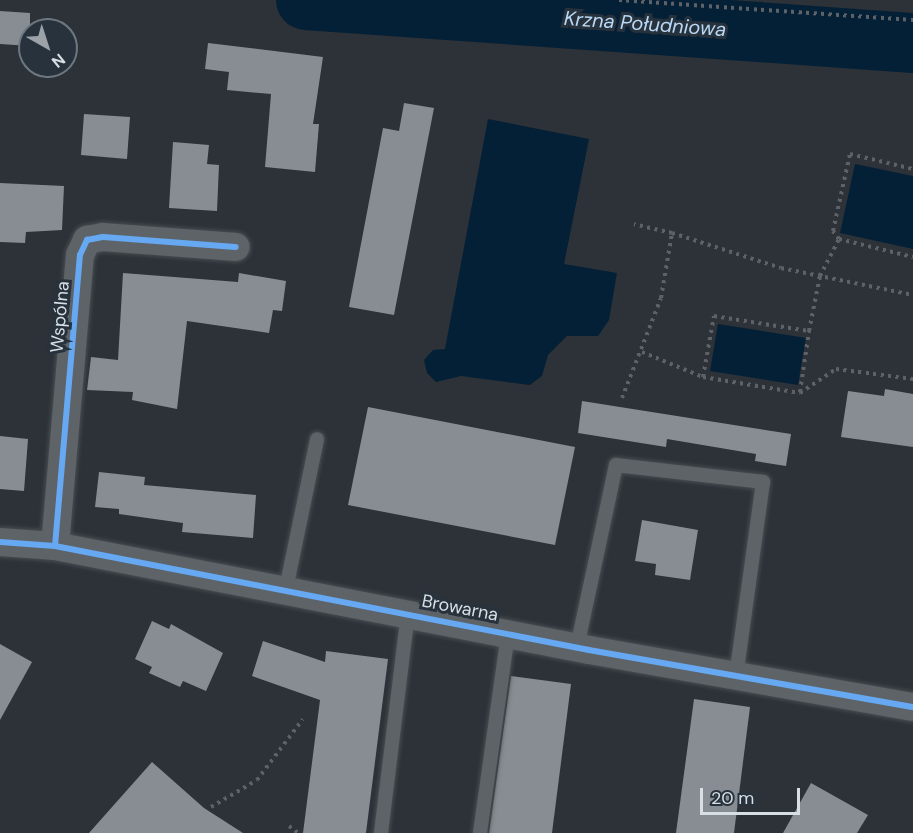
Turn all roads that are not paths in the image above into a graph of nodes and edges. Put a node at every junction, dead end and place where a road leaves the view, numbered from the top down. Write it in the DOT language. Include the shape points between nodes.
graph roads {
  1 [pos="236,247"];
  2 [pos="317,439"];
  3 [pos="0,542"];
  4 [pos="55,546"];
  5 [pos="286,589"];
  6 [pos="408,613"];
  7 [pos="508,633"];
  8 [pos="577,647"];
  9 [pos="736,676"];
  10 [pos="913,707"];
  11 [pos="381,833"];
  12 [pos="480,833"];
  1 -- 4 [label="street, Wspólna" via="103,237 87,240 80,255"];
  2 -- 5 [label="lane"];
  3 -- 4 [label="street, Browarna"];
  4 -- 5 [label="street, Browarna"];
  5 -- 6 [label="street, Browarna"];
  6 -- 7 [label="street, Browarna"];
  6 -- 11 [label="lane"];
  7 -- 8 [label="street, Browarna"];
  7 -- 12 [label="lane"];
  8 -- 9 [label="street, Browarna"];
  8 -- 9 [label="lane" via="616,465 763,482"];
  9 -- 10 [label="street, Browarna"];
}
